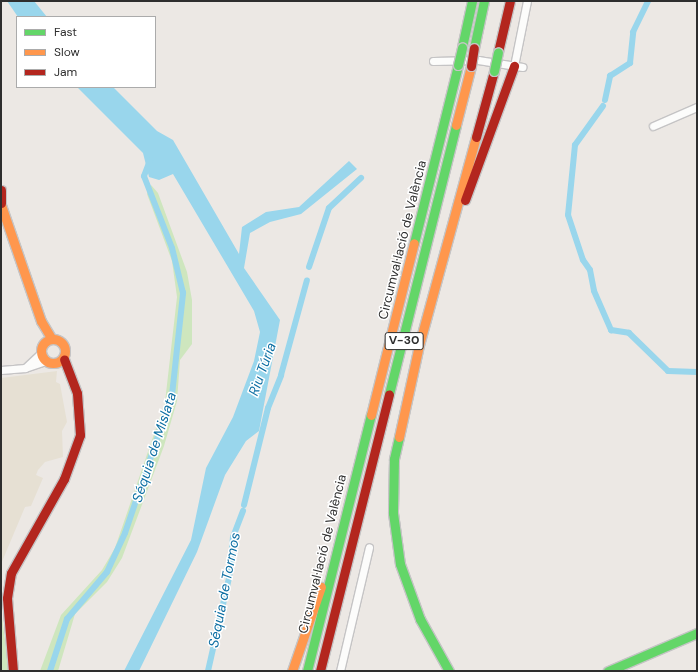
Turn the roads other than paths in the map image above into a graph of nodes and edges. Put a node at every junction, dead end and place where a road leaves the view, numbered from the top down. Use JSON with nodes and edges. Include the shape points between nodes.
{"nodes":[{"id":1,"x":472,"y":1,"type":"edge"},
{"id":2,"x":484,"y":1,"type":"edge"},
{"id":3,"x":510,"y":1,"type":"edge"},
{"id":4,"x":527,"y":1,"type":"edge"},
{"id":5,"x":433,"y":61,"type":"dead end"},
{"id":6,"x":518,"y":66,"type":"junction"},
{"id":7,"x":697,"y":107,"type":"edge"},
{"id":8,"x":653,"y":126,"type":"dead end"},
{"id":9,"x":1,"y":190,"type":"edge"},
{"id":10,"x":1,"y":204,"type":"edge"},
{"id":11,"x":1,"y":223,"type":"edge"},
{"id":12,"x":453,"y":225,"type":"junction"},
{"id":13,"x":8,"y":233,"type":"junction"},
{"id":14,"x":41,"y":321,"type":"junction"},
{"id":15,"x":52,"y":339,"type":"junction"},
{"id":16,"x":43,"y":354,"type":"junction"},
{"id":17,"x":61,"y":361,"type":"junction"},
{"id":18,"x":1,"y":370,"type":"edge"},
{"id":19,"x":362,"y":453,"type":"junction"},
{"id":20,"x":369,"y":547,"type":"dead end"},
{"id":21,"x":697,"y":633,"type":"edge"},
{"id":22,"x":441,"y":656,"type":"junction"},
{"id":23,"x":13,"y":671,"type":"edge"},
{"id":24,"x":292,"y":671,"type":"edge"},
{"id":25,"x":307,"y":671,"type":"edge"},
{"id":26,"x":320,"y":671,"type":"edge"},
{"id":27,"x":340,"y":671,"type":"edge"},
{"id":28,"x":449,"y":671,"type":"edge"},
{"id":29,"x":454,"y":671,"type":"edge"},
{"id":30,"x":608,"y":671,"type":"edge"}],
"edges":[{"from":1,"to":19,"type":"main road","name":"Circumval·lació de València","number":"V-30","bridge":true},
{"from":2,"to":26,"type":"main road","name":"Circumval·lació de València","number":"V-30","bridge":true,"via":[[471,66]]},
{"from":3,"to":12,"type":"main road","bridge":true},
{"from":4,"to":6,"type":"street"},
{"from":5,"to":6,"type":"street","via":[[466,59]]},
{"from":6,"to":12,"type":"main road"},
{"from":7,"to":8,"type":"street"},
{"from":9,"to":10,"type":"main road"},
{"from":10,"to":13,"type":"main road"},
{"from":11,"to":13,"type":"main road"},
{"from":12,"to":22,"type":"main road","via":[[418,352],[396,446],[393,479],[393,513],[400,564],[420,619]]},
{"from":13,"to":14,"type":"main road"},
{"from":14,"to":15,"type":"main road"},
{"from":14,"to":16,"type":"main road"},
{"from":15,"to":16,"type":"main road"},
{"from":15,"to":17,"type":"main road","via":[[65,346]]},
{"from":16,"to":17,"type":"main road"},
{"from":16,"to":18,"type":"street","via":[[25,368]]},
{"from":17,"to":23,"type":"main road","via":[[70,377],[80,415],[76,453],[16,560],[7,598]]},
{"from":19,"to":24,"type":"main road"},
{"from":19,"to":25,"type":"main road","name":"Circumval·lació de València","number":"V-30"},
{"from":20,"to":27,"type":"street"},
{"from":21,"to":30,"type":"main road"},
{"from":22,"to":28,"type":"main road"},
{"from":22,"to":29,"type":"main road"}]}
